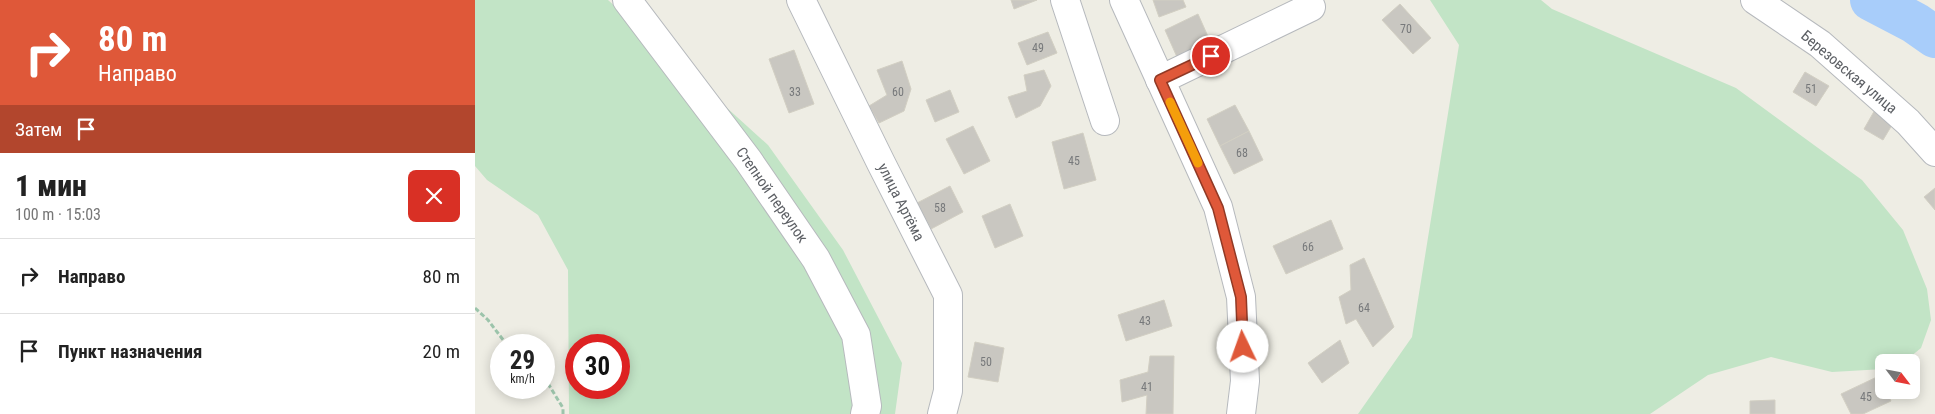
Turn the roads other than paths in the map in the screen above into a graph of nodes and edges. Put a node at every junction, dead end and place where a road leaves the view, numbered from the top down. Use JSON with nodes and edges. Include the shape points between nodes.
{"nodes":[{"id":1,"x":627,"y":0,"type":"edge"},
{"id":2,"x":801,"y":0,"type":"edge"},
{"id":3,"x":1065,"y":0,"type":"edge"},
{"id":4,"x":1124,"y":0,"type":"edge"},
{"id":5,"x":1755,"y":0,"type":"edge"},
{"id":6,"x":1311,"y":8,"type":"dead end"},
{"id":7,"x":1160,"y":80,"type":"junction"},
{"id":8,"x":1105,"y":121,"type":"dead end"},
{"id":9,"x":1935,"y":152,"type":"edge"},
{"id":10,"x":865,"y":414,"type":"edge"},
{"id":11,"x":942,"y":414,"type":"edge"},
{"id":12,"x":1241,"y":414,"type":"edge"}],
"edges":[{"from":1,"to":10,"type":"street","name":"Степной переулок","via":[[748,160],[816,259],[856,335],[867,406]]},
{"from":2,"to":11,"type":"street","name":"улица Артёма","via":[[948,295],[948,391]]},
{"from":3,"to":8,"type":"street"},
{"from":4,"to":7,"type":"street"},
{"from":5,"to":9,"type":"street","name":"Березовская улица","via":[[1820,44],[1908,122]]},
{"from":6,"to":7,"type":"street"},
{"from":7,"to":12,"type":"street","via":[[1218,208],[1241,297],[1245,381]]}]}
